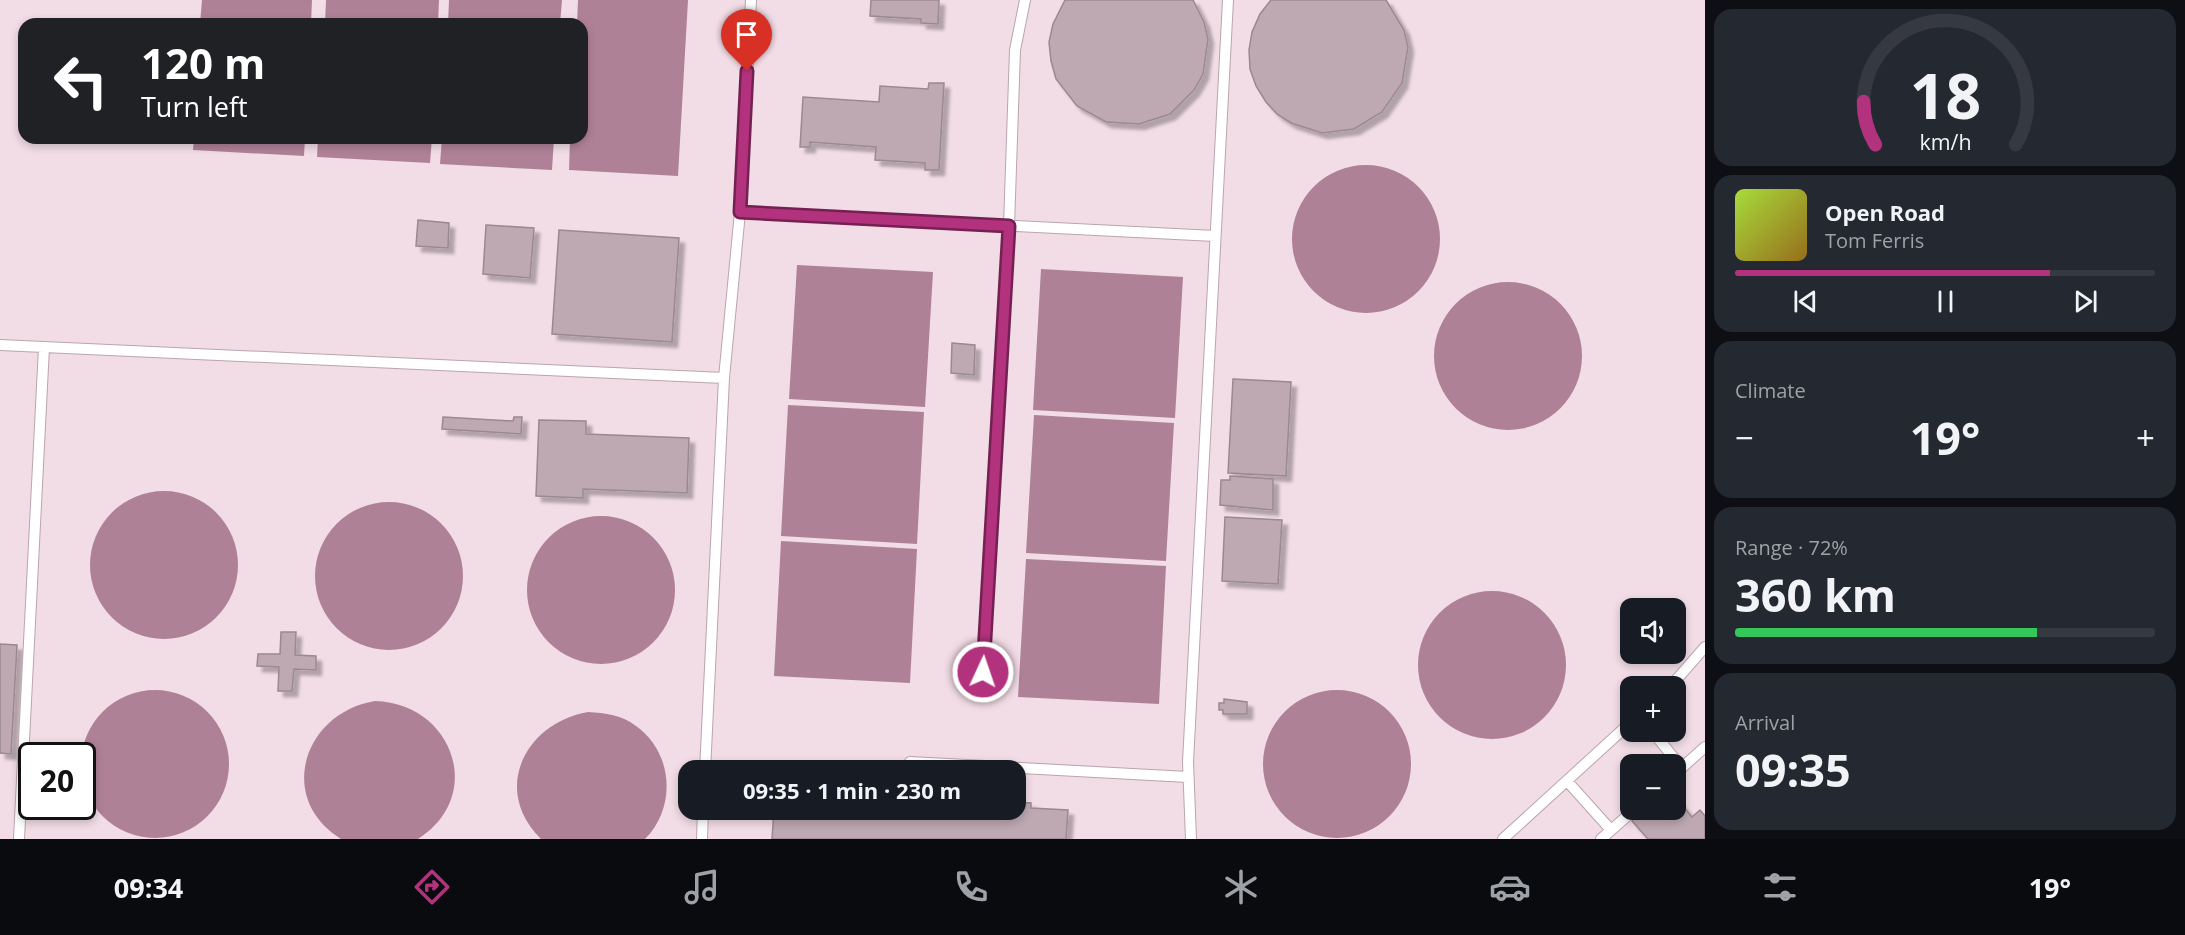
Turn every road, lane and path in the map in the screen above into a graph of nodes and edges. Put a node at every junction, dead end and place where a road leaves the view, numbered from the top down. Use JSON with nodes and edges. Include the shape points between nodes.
{"nodes":[{"id":1,"x":751,"y":0,"type":"edge"},
{"id":2,"x":1025,"y":0,"type":"edge"},
{"id":3,"x":1228,"y":0,"type":"edge"},
{"id":4,"x":740,"y":212,"type":"junction"},
{"id":5,"x":1009,"y":226,"type":"junction"},
{"id":6,"x":1215,"y":236,"type":"junction"},
{"id":7,"x":0,"y":345,"type":"edge"},
{"id":8,"x":44,"y":347,"type":"junction"},
{"id":9,"x":724,"y":378,"type":"junction"},
{"id":10,"x":1705,"y":647,"type":"edge"},
{"id":11,"x":1680,"y":676,"type":"edge"},
{"id":12,"x":982,"y":695,"type":"dead end"},
{"id":13,"x":1620,"y":732,"type":"edge"},
{"id":14,"x":1705,"y":747,"type":"edge"},
{"id":15,"x":706,"y":760,"type":"edge"},
{"id":16,"x":1686,"y":764,"type":"edge"},
{"id":17,"x":1026,"y":768,"type":"edge"},
{"id":18,"x":1188,"y":777,"type":"junction"},
{"id":19,"x":1567,"y":781,"type":"junction"},
{"id":20,"x":703,"y":820,"type":"edge"},
{"id":21,"x":1622,"y":820,"type":"edge"},
{"id":22,"x":1611,"y":830,"type":"junction"},
{"id":23,"x":19,"y":839,"type":"edge"},
{"id":24,"x":702,"y":839,"type":"edge"},
{"id":25,"x":1191,"y":839,"type":"edge"},
{"id":26,"x":1503,"y":839,"type":"edge"},
{"id":27,"x":1601,"y":839,"type":"edge"}],
"edges":[{"from":1,"to":4,"type":"lane"},
{"from":2,"to":5,"type":"lane","via":[[1015,50]]},
{"from":3,"to":6,"type":"lane"},
{"from":4,"to":5,"type":"lane"},
{"from":4,"to":9,"type":"lane"},
{"from":5,"to":6,"type":"lane"},
{"from":5,"to":12,"type":"lane"},
{"from":6,"to":18,"type":"lane"},
{"from":7,"to":8,"type":"lane"},
{"from":8,"to":9,"type":"lane"},
{"from":8,"to":23,"type":"lane"},
{"from":9,"to":15,"type":"lane"},
{"from":10,"to":11,"type":"lane"},
{"from":13,"to":19,"type":"lane"},
{"from":14,"to":16,"type":"lane"},
{"from":17,"to":18,"type":"lane"},
{"from":18,"to":25,"type":"lane"},
{"from":19,"to":22,"type":"lane"},
{"from":19,"to":26,"type":"lane"},
{"from":20,"to":24,"type":"lane"},
{"from":21,"to":22,"type":"lane"},
{"from":22,"to":27,"type":"lane"}]}
